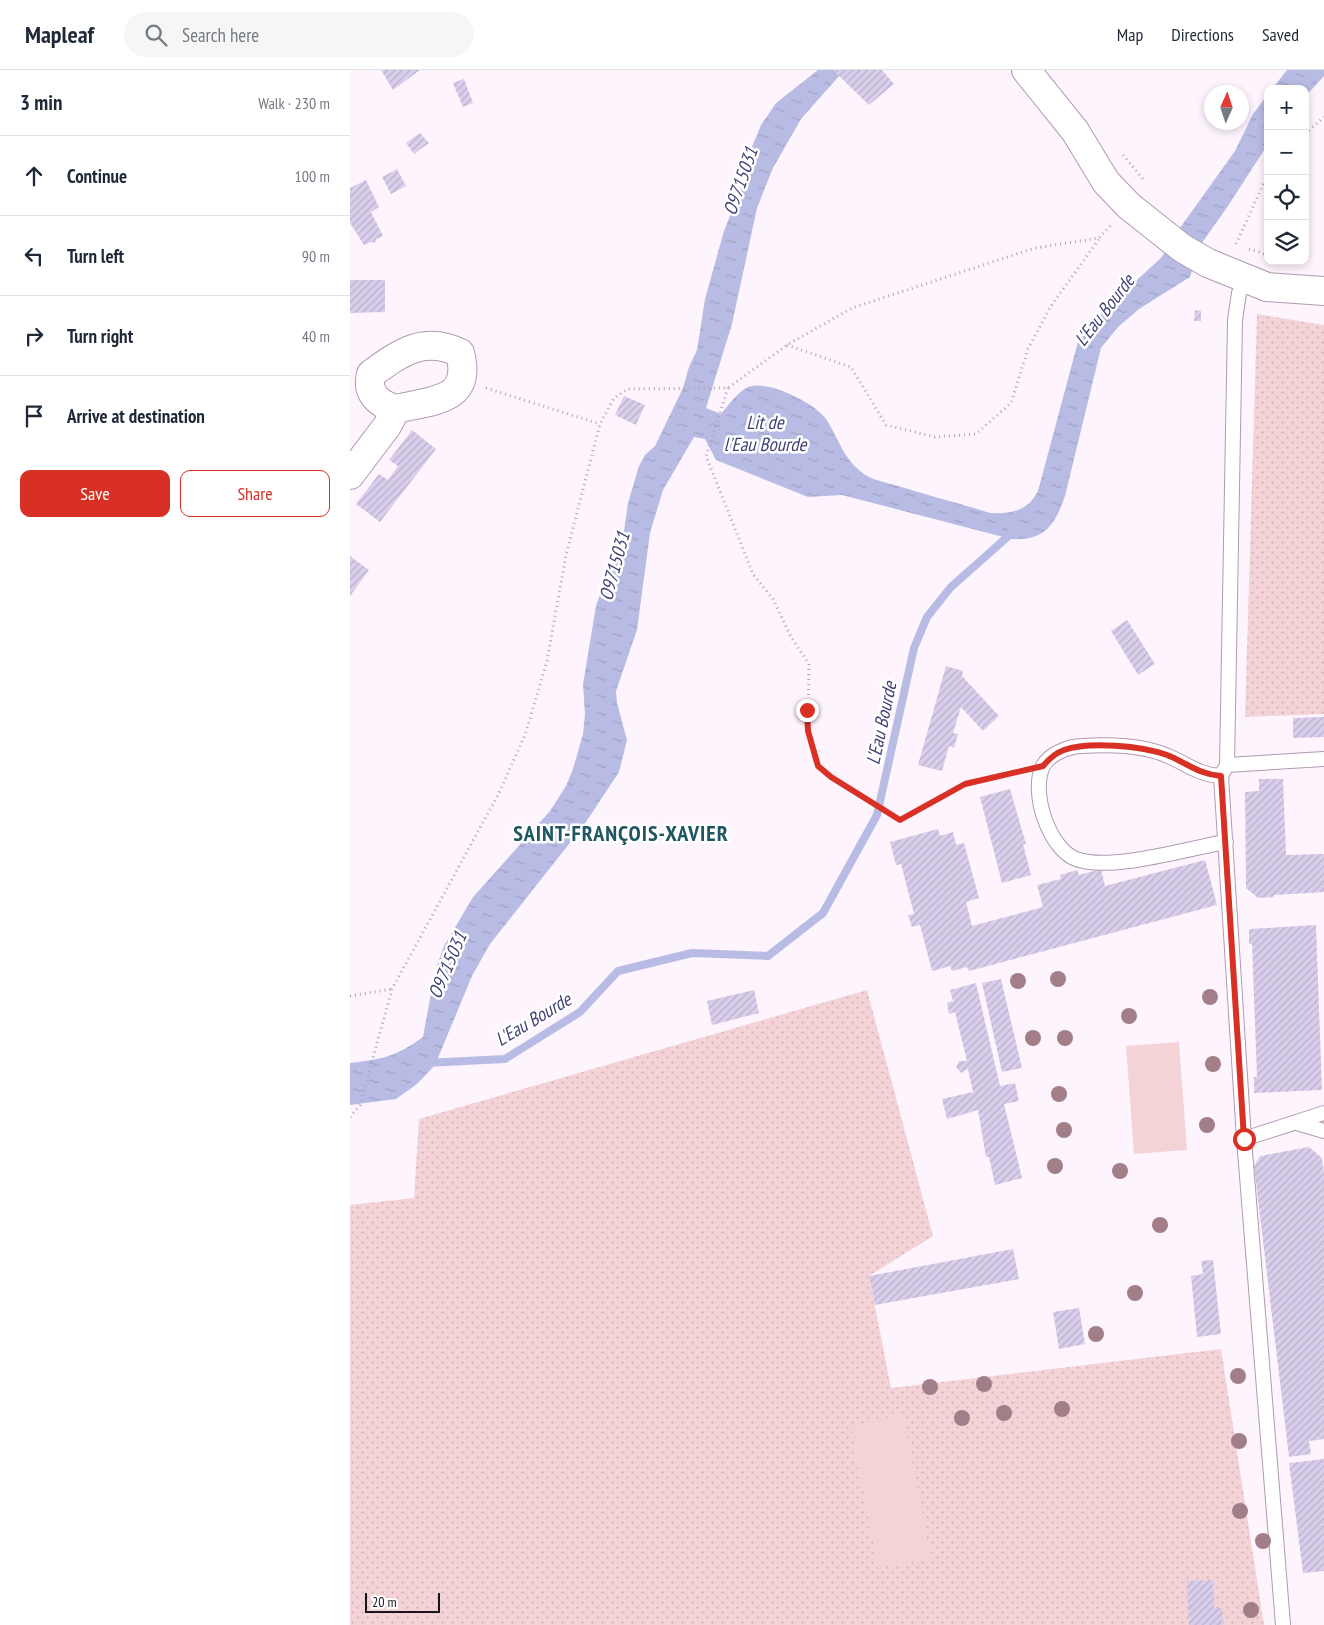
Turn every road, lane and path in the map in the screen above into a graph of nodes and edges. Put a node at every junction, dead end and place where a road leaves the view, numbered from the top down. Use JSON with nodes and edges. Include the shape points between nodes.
{"nodes":[{"id":1,"x":1026,"y":70,"type":"edge"},
{"id":2,"x":1324,"y":117,"type":"edge"},
{"id":3,"x":1309,"y":130,"type":"edge"},
{"id":4,"x":1267,"y":175,"type":"edge"},
{"id":5,"x":1119,"y":217,"type":"dead end"},
{"id":6,"x":1099,"y":238,"type":"junction"},
{"id":7,"x":1221,"y":252,"type":"junction"},
{"id":8,"x":1245,"y":280,"type":"junction"},
{"id":9,"x":1317,"y":290,"type":"edge"},
{"id":10,"x":787,"y":345,"type":"junction"},
{"id":11,"x":462,"y":381,"type":"junction"},
{"id":12,"x":728,"y":388,"type":"junction"},
{"id":13,"x":396,"y":409,"type":"junction"},
{"id":14,"x":600,"y":424,"type":"junction"},
{"id":15,"x":350,"y":475,"type":"edge"},
{"id":16,"x":1324,"y":759,"type":"edge"},
{"id":17,"x":1043,"y":766,"type":"junction"},
{"id":18,"x":1224,"y":771,"type":"junction"},
{"id":19,"x":1226,"y":842,"type":"junction"},
{"id":20,"x":392,"y":989,"type":"junction"},
{"id":21,"x":350,"y":996,"type":"edge"},
{"id":22,"x":1324,"y":1113,"type":"edge"},
{"id":23,"x":351,"y":1116,"type":"edge"},
{"id":24,"x":1297,"y":1123,"type":"junction"},
{"id":25,"x":1324,"y":1131,"type":"edge"},
{"id":26,"x":1244,"y":1139,"type":"junction"},
{"id":27,"x":1283,"y":1625,"type":"edge"}],
"edges":[{"from":1,"to":7,"type":"street","via":[[1075,132],[1106,182],[1160,222],[1182,248]]},
{"from":2,"to":3,"type":"path"},
{"from":4,"to":7,"type":"path"},
{"from":5,"to":6,"type":"path"},
{"from":6,"to":10,"type":"path","via":[[1035,248],[852,308]]},
{"from":6,"to":10,"type":"path","via":[[1051,306],[1032,340],[1010,403],[976,434],[935,437],[886,425],[851,367]]},
{"from":7,"to":8,"type":"street"},
{"from":7,"to":9,"type":"street"},
{"from":8,"to":9,"type":"street","via":[[1267,287]]},
{"from":8,"to":18,"type":"lane","via":[[1239,292],[1235,320]]},
{"from":10,"to":12,"type":"path"},
{"from":11,"to":13,"type":"street","via":[[444,398]]},
{"from":11,"to":13,"type":"street","via":[[464,367],[460,353],[449,347],[412,347],[371,374],[370,392],[377,400]]},
{"from":11,"to":14,"type":"path"},
{"from":12,"to":14,"type":"path","via":[[628,389],[614,398]]},
{"from":12,"to":17,"type":"path","via":[[706,456],[753,574],[773,599],[791,638],[809,664],[808,731],[818,766],[900,820],[965,784]]},
{"from":13,"to":15,"type":"street"},
{"from":14,"to":20,"type":"path","via":[[566,555],[547,661],[525,735],[498,793]]},
{"from":16,"to":18,"type":"lane"},
{"from":17,"to":18,"type":"lane","via":[[1063,750],[1080,746],[1114,746],[1167,755],[1206,775]]},
{"from":17,"to":19,"type":"lane","via":[[1039,799],[1046,821],[1064,852],[1076,859],[1112,862]]},
{"from":18,"to":19,"type":"lane"},
{"from":19,"to":26,"type":"lane"},
{"from":20,"to":21,"type":"path"},
{"from":20,"to":23,"type":"path","via":[[360,1105]]},
{"from":22,"to":24,"type":"lane"},
{"from":24,"to":25,"type":"lane"},
{"from":24,"to":26,"type":"lane"},
{"from":26,"to":27,"type":"lane"}]}
